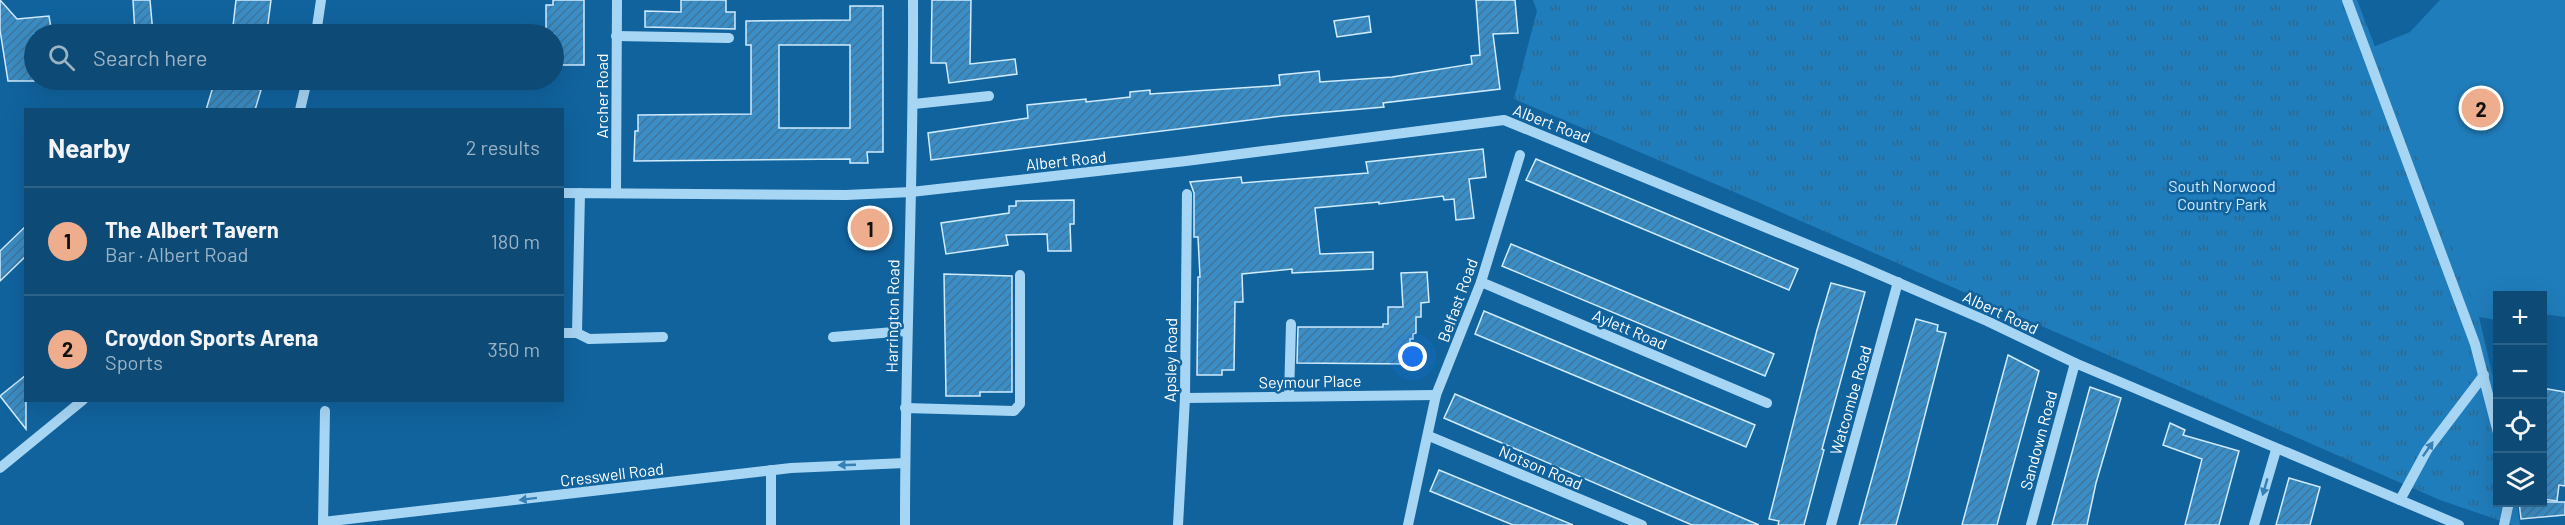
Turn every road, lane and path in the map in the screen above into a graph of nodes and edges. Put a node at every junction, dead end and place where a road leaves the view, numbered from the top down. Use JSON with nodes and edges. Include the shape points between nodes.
{"nodes":[{"id":1,"x":321,"y":0,"type":"edge"},
{"id":2,"x":616,"y":0,"type":"edge"},
{"id":3,"x":913,"y":0,"type":"edge"},
{"id":4,"x":2347,"y":0,"type":"edge"},
{"id":5,"x":317,"y":24,"type":"edge"},
{"id":6,"x":616,"y":36,"type":"junction"},
{"id":7,"x":729,"y":38,"type":"dead end"},
{"id":8,"x":305,"y":90,"type":"edge"},
{"id":9,"x":989,"y":96,"type":"dead end"},
{"id":10,"x":914,"y":104,"type":"junction"},
{"id":11,"x":300,"y":108,"type":"edge"},
{"id":12,"x":1520,"y":155,"type":"dead end"},
{"id":13,"x":616,"y":192,"type":"junction"},
{"id":14,"x":911,"y":192,"type":"junction"},
{"id":15,"x":564,"y":193,"type":"edge"},
{"id":16,"x":580,"y":193,"type":"junction"},
{"id":17,"x":1187,"y":194,"type":"dead end"},
{"id":18,"x":1020,"y":275,"type":"dead end"},
{"id":19,"x":1481,"y":282,"type":"junction"},
{"id":20,"x":1898,"y":282,"type":"junction"},
{"id":21,"x":1291,"y":324,"type":"dead end"},
{"id":22,"x":906,"y":331,"type":"junction"},
{"id":23,"x":564,"y":333,"type":"edge"},
{"id":24,"x":577,"y":333,"type":"junction"},
{"id":25,"x":663,"y":337,"type":"dead end"},
{"id":26,"x":833,"y":337,"type":"dead end"},
{"id":27,"x":2074,"y":363,"type":"junction"},
{"id":28,"x":2484,"y":375,"type":"junction"},
{"id":29,"x":1436,"y":395,"type":"junction"},
{"id":30,"x":1289,"y":396,"type":"junction"},
{"id":31,"x":1185,"y":398,"type":"junction"},
{"id":32,"x":81,"y":402,"type":"edge"},
{"id":33,"x":1767,"y":403,"type":"dead end"},
{"id":34,"x":905,"y":408,"type":"junction"},
{"id":35,"x":326,"y":411,"type":"dead end"},
{"id":36,"x":2493,"y":412,"type":"edge"},
{"id":37,"x":1429,"y":436,"type":"junction"},
{"id":38,"x":2276,"y":450,"type":"junction"},
{"id":39,"x":905,"y":463,"type":"junction"},
{"id":40,"x":0,"y":468,"type":"edge"},
{"id":41,"x":771,"y":470,"type":"junction"},
{"id":42,"x":2400,"y":500,"type":"junction"},
{"id":43,"x":2508,"y":507,"type":"edge"},
{"id":44,"x":2445,"y":522,"type":"edge"},
{"id":45,"x":323,"y":524,"type":"edge"},
{"id":46,"x":771,"y":525,"type":"edge"},
{"id":47,"x":905,"y":525,"type":"edge"},
{"id":48,"x":1178,"y":525,"type":"edge"},
{"id":49,"x":1408,"y":525,"type":"edge"},
{"id":50,"x":1642,"y":525,"type":"edge"},
{"id":51,"x":1831,"y":525,"type":"edge"},
{"id":52,"x":2031,"y":525,"type":"edge"},
{"id":53,"x":2254,"y":525,"type":"edge"},
{"id":54,"x":2459,"y":525,"type":"edge"},
{"id":55,"x":2504,"y":525,"type":"edge"}],
"edges":[{"from":1,"to":5,"type":"street"},
{"from":2,"to":6,"type":"street","name":"Archer Road"},
{"from":3,"to":10,"type":"street","name":"Harrington Road"},
{"from":4,"to":28,"type":"street"},
{"from":6,"to":7,"type":"street"},
{"from":6,"to":13,"type":"street","name":"Archer Road"},
{"from":8,"to":11,"type":"street"},
{"from":9,"to":10,"type":"street"},
{"from":10,"to":14,"type":"street","name":"Harrington Road"},
{"from":12,"to":19,"type":"street","name":"Belfast Road"},
{"from":13,"to":14,"type":"street","name":"Albert Road"},
{"from":13,"to":16,"type":"street","name":"Albert Road"},
{"from":14,"to":20,"type":"street","name":"Albert Road","via":[[1503,120]]},
{"from":14,"to":22,"type":"street","name":"Harrington Road"},
{"from":15,"to":16,"type":"street","name":"Albert Road"},
{"from":16,"to":24,"type":"street"},
{"from":17,"to":31,"type":"street","name":"Apsley Road"},
{"from":18,"to":34,"type":"street","via":[[1020,404],[1014,411]]},
{"from":19,"to":29,"type":"street","name":"Belfast Road"},
{"from":19,"to":33,"type":"street","name":"Aylett Road"},
{"from":20,"to":27,"type":"street","name":"Albert Road"},
{"from":20,"to":51,"type":"street","name":"Watcombe Road"},
{"from":21,"to":30,"type":"street"},
{"from":22,"to":26,"type":"street"},
{"from":22,"to":34,"type":"street","name":"Harrington Road"},
{"from":23,"to":24,"type":"street"},
{"from":24,"to":25,"type":"street","via":[[589,339]]},
{"from":27,"to":38,"type":"street","name":"Albert Road"},
{"from":27,"to":52,"type":"street","name":"Sandown Road"},
{"from":28,"to":36,"type":"street"},
{"from":42,"to":28,"type":"street","one_way":true,"via":[[2427,450]]},
{"from":29,"to":30,"type":"street","name":"Seymour Place"},
{"from":29,"to":37,"type":"street","name":"Belfast Road"},
{"from":30,"to":31,"type":"street","name":"Seymour Place"},
{"from":31,"to":48,"type":"street","name":"Apsley Road"},
{"from":32,"to":40,"type":"street"},
{"from":34,"to":39,"type":"street","name":"Harrington Road"},
{"from":35,"to":45,"type":"street"},
{"from":37,"to":49,"type":"street","name":"Belfast Road"},
{"from":37,"to":50,"type":"street","name":"Notson Road"},
{"from":38,"to":42,"type":"street","name":"Albert Road"},
{"from":38,"to":53,"type":"street","one_way":true},
{"from":39,"to":41,"type":"street","name":"Cresswell Road","one_way":true},
{"from":39,"to":47,"type":"street","name":"Harrington Road"},
{"from":41,"to":45,"type":"street","name":"Cresswell Road","one_way":true},
{"from":41,"to":46,"type":"street"},
{"from":42,"to":44,"type":"street","name":"Albert Road"},
{"from":43,"to":55,"type":"street"},
{"from":44,"to":54,"type":"street","name":"Albert Road"}]}
